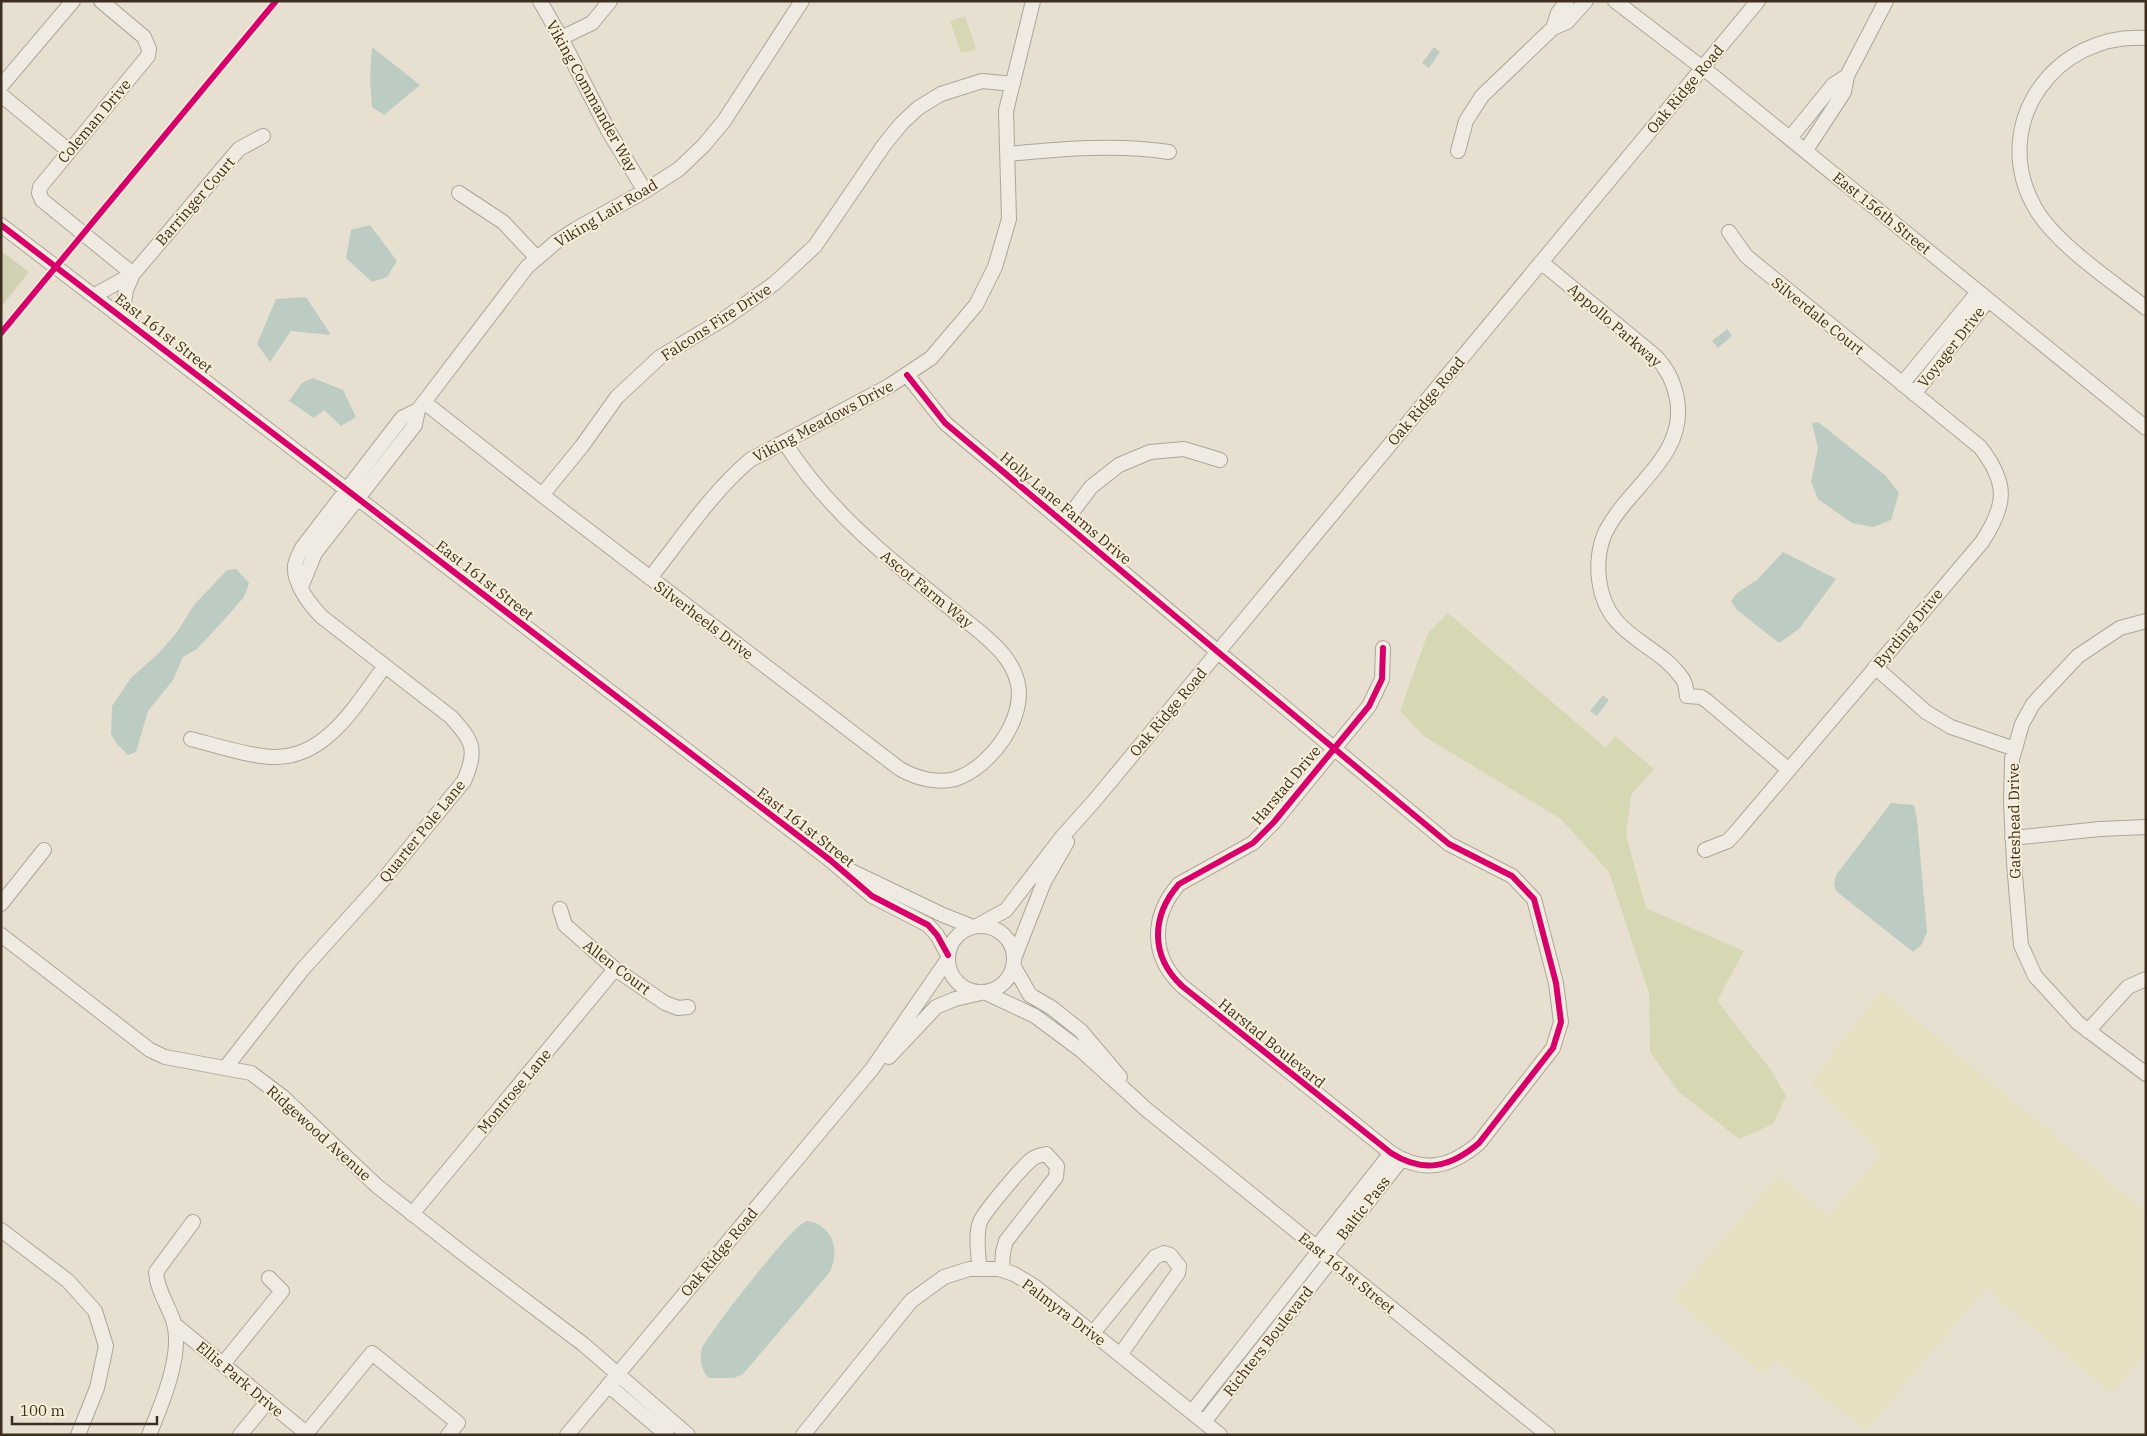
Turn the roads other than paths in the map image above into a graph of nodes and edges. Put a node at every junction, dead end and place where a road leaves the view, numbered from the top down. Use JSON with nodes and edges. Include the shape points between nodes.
{"nodes":[{"id":1,"x":73,"y":1,"type":"edge"},
{"id":2,"x":101,"y":1,"type":"edge"},
{"id":3,"x":540,"y":1,"type":"edge"},
{"id":4,"x":610,"y":1,"type":"edge"},
{"id":5,"x":802,"y":1,"type":"edge"},
{"id":6,"x":1033,"y":1,"type":"edge"},
{"id":7,"x":1567,"y":1,"type":"edge"},
{"id":8,"x":1586,"y":1,"type":"edge"},
{"id":9,"x":1615,"y":1,"type":"edge"},
{"id":10,"x":1758,"y":1,"type":"edge"},
{"id":11,"x":1886,"y":1,"type":"edge"},
{"id":12,"x":1553,"y":28,"type":"junction"},
{"id":13,"x":561,"y":38,"type":"junction"},
{"id":14,"x":2146,"y":38,"type":"edge"},
{"id":15,"x":1703,"y":67,"type":"junction"},
{"id":16,"x":1847,"y":76,"type":"junction"},
{"id":17,"x":1013,"y":84,"type":"junction"},
{"id":18,"x":1,"y":86,"type":"edge"},
{"id":19,"x":1,"y":95,"type":"edge"},
{"id":20,"x":263,"y":136,"type":"dead end"},
{"id":21,"x":1790,"y":138,"type":"junction"},
{"id":22,"x":1806,"y":150,"type":"junction"},
{"id":23,"x":69,"y":151,"type":"junction"},
{"id":24,"x":1458,"y":151,"type":"dead end"},
{"id":25,"x":1169,"y":152,"type":"dead end"},
{"id":26,"x":1008,"y":154,"type":"junction"},
{"id":27,"x":645,"y":191,"type":"junction"},
{"id":28,"x":459,"y":193,"type":"dead end"},
{"id":29,"x":1,"y":225,"type":"edge"},
{"id":30,"x":1729,"y":232,"type":"dead end"},
{"id":31,"x":537,"y":258,"type":"junction"},
{"id":32,"x":1541,"y":262,"type":"junction"},
{"id":33,"x":133,"y":274,"type":"junction"},
{"id":34,"x":95,"y":295,"type":"junction"},
{"id":35,"x":1983,"y":296,"type":"junction"},
{"id":36,"x":2146,"y":308,"type":"edge"},
{"id":37,"x":122,"y":316,"type":"junction"},
{"id":38,"x":906,"y":375,"type":"junction"},
{"id":39,"x":1902,"y":384,"type":"junction"},
{"id":40,"x":1914,"y":394,"type":"junction"},
{"id":41,"x":421,"y":406,"type":"junction"},
{"id":42,"x":2146,"y":428,"type":"edge"},
{"id":43,"x":785,"y":443,"type":"junction"},
{"id":44,"x":1220,"y":460,"type":"dead end"},
{"id":45,"x":346,"y":489,"type":"junction"},
{"id":46,"x":542,"y":495,"type":"junction"},
{"id":47,"x":359,"y":499,"type":"junction"},
{"id":48,"x":1064,"y":523,"type":"junction"},
{"id":49,"x":650,"y":578,"type":"junction"},
{"id":50,"x":300,"y":587,"type":"junction"},
{"id":51,"x":2146,"y":621,"type":"edge"},
{"id":52,"x":1383,"y":648,"type":"dead end"},
{"id":53,"x":1218,"y":652,"type":"junction"},
{"id":54,"x":385,"y":666,"type":"junction"},
{"id":55,"x":1875,"y":667,"type":"junction"},
{"id":56,"x":192,"y":739,"type":"dead end"},
{"id":57,"x":1335,"y":748,"type":"junction"},
{"id":58,"x":995,"y":749,"type":"joint"},
{"id":59,"x":2015,"y":749,"type":"junction"},
{"id":60,"x":1789,"y":770,"type":"junction"},
{"id":61,"x":1095,"y":800,"type":"junction"},
{"id":62,"x":2146,"y":827,"type":"edge"},
{"id":63,"x":2012,"y":838,"type":"junction"},
{"id":64,"x":44,"y":850,"type":"dead end"},
{"id":65,"x":1705,"y":850,"type":"dead end"},
{"id":66,"x":830,"y":860,"type":"junction"},
{"id":67,"x":1,"y":904,"type":"edge"},
{"id":68,"x":560,"y":909,"type":"dead end"},
{"id":69,"x":975,"y":926,"type":"junction"},
{"id":70,"x":1,"y":935,"type":"edge"},
{"id":71,"x":1157,"y":938,"type":"joint"},
{"id":72,"x":948,"y":957,"type":"junction"},
{"id":73,"x":1014,"y":962,"type":"junction"},
{"id":74,"x":616,"y":969,"type":"junction"},
{"id":75,"x":2146,"y":979,"type":"edge"},
{"id":76,"x":983,"y":993,"type":"junction"},
{"id":77,"x":688,"y":1007,"type":"dead end"},
{"id":78,"x":2088,"y":1031,"type":"junction"},
{"id":79,"x":226,"y":1067,"type":"junction"},
{"id":80,"x":872,"y":1069,"type":"junction"},
{"id":81,"x":2146,"y":1074,"type":"edge"},
{"id":82,"x":1147,"y":1110,"type":"junction"},
{"id":83,"x":1396,"y":1156,"type":"junction"},
{"id":84,"x":412,"y":1214,"type":"junction"},
{"id":85,"x":193,"y":1222,"type":"dead end"},
{"id":86,"x":1,"y":1230,"type":"edge"},
{"id":87,"x":1323,"y":1254,"type":"junction"},
{"id":88,"x":979,"y":1269,"type":"junction"},
{"id":89,"x":1002,"y":1270,"type":"junction"},
{"id":90,"x":269,"y":1278,"type":"dead end"},
{"id":91,"x":174,"y":1324,"type":"junction"},
{"id":92,"x":1093,"y":1333,"type":"junction"},
{"id":93,"x":1120,"y":1355,"type":"junction"},
{"id":94,"x":223,"y":1364,"type":"junction"},
{"id":95,"x":617,"y":1373,"type":"junction"},
{"id":96,"x":608,"y":1385,"type":"junction"},
{"id":97,"x":268,"y":1401,"type":"junction"},
{"id":98,"x":1192,"y":1412,"type":"junction"},
{"id":99,"x":1204,"y":1422,"type":"junction"},
{"id":100,"x":305,"y":1434,"type":"edge"},
{"id":101,"x":78,"y":1435,"type":"edge"},
{"id":102,"x":149,"y":1435,"type":"edge"},
{"id":103,"x":241,"y":1435,"type":"edge"},
{"id":104,"x":448,"y":1435,"type":"edge"},
{"id":105,"x":566,"y":1435,"type":"edge"},
{"id":106,"x":667,"y":1435,"type":"edge"},
{"id":107,"x":688,"y":1435,"type":"edge"},
{"id":108,"x":803,"y":1435,"type":"edge"},
{"id":109,"x":1220,"y":1435,"type":"edge"},
{"id":110,"x":1548,"y":1435,"type":"edge"}],
"edges":[{"from":1,"to":18,"type":"street"},
{"from":2,"to":23,"type":"street","name":"Coleman Drive","via":[[144,37],[149,49],[145,61]]},
{"from":3,"to":13,"type":"street","name":"Viking Commander Way"},
{"from":4,"to":13,"type":"street","via":[[592,23]]},
{"from":5,"to":27,"type":"street","name":"Viking Lair Road","via":[[724,121],[679,169]]},
{"from":6,"to":17,"type":"street","name":"Viking Meadows Drive"},
{"from":7,"to":12,"type":"street"},
{"from":8,"to":12,"type":"street","via":[[1567,22]]},
{"from":9,"to":15,"type":"street","name":"East 156th Street"},
{"from":10,"to":15,"type":"street","name":"Oak Ridge Road"},
{"from":11,"to":16,"type":"street"},
{"from":12,"to":24,"type":"street","via":[[1482,96],[1466,121]]},
{"from":13,"to":27,"type":"street","name":"Viking Commander Way","via":[[609,132]]},
{"from":14,"to":36,"type":"street","via":[[2114,39],[2093,45],[2068,59],[2045,81],[2029,108],[2021,139],[2024,181],[2034,206],[2050,228]]},
{"from":15,"to":21,"type":"street","name":"East 156th Street"},
{"from":15,"to":32,"type":"street","name":"Oak Ridge Road"},
{"from":16,"to":21,"type":"street","via":[[1833,85]]},
{"from":16,"to":22,"type":"street","via":[[1844,92]]},
{"from":17,"to":26,"type":"street","name":"Viking Meadows Drive","via":[[1006,111]]},
{"from":17,"to":46,"type":"street","name":"Falcons Fire Drive","via":[[982,81],[941,94],[918,108],[884,145],[815,246],[775,283],[727,317],[660,357],[617,397]]},
{"from":19,"to":23,"type":"street"},
{"from":20,"to":33,"type":"street","name":"Barringer Court","via":[[239,150]]},
{"from":21,"to":22,"type":"street","name":"East 156th Street"},
{"from":22,"to":35,"type":"street","name":"East 156th Street"},
{"from":23,"to":33,"type":"street","name":"Coleman Drive","via":[[40,187],[42,200]]},
{"from":25,"to":26,"type":"street","via":[[1121,146]]},
{"from":26,"to":38,"type":"street","name":"Viking Meadows Drive","via":[[1008,219],[995,267],[976,305],[952,336],[931,358]]},
{"from":27,"to":31,"type":"street","name":"Viking Lair Road","via":[[576,229]]},
{"from":28,"to":31,"type":"street","via":[[502,222]]},
{"from":29,"to":34,"type":"street","name":"East 161st Street"},
{"from":30,"to":39,"type":"street","name":"Silverdale Court","via":[[1746,256]]},
{"from":31,"to":41,"type":"street","name":"Viking Lair Road"},
{"from":32,"to":53,"type":"street","name":"Oak Ridge Road"},
{"from":32,"to":60,"type":"street","name":"Appollo Parkway","via":[[1655,356],[1668,372],[1676,392],[1679,415],[1674,439],[1666,454],[1608,527],[1602,542],[1598,569],[1602,593],[1611,614],[1625,631],[1682,677],[1687,696],[1707,701]]},
{"from":33,"to":34,"type":"street","name":"Barringer Court"},
{"from":33,"to":37,"type":"street","name":"Barringer Court","via":[[126,290]]},
{"from":34,"to":37,"type":"street","name":"East 161st Street"},
{"from":35,"to":39,"type":"street"},
{"from":35,"to":40,"type":"street","name":"Voyager Drive"},
{"from":35,"to":42,"type":"street","name":"East 156th Street"},
{"from":37,"to":45,"type":"street","name":"East 161st Street"},
{"from":38,"to":43,"type":"street","name":"Viking Meadows Drive"},
{"from":38,"to":48,"type":"street","name":"Holly Lane Farms Drive","via":[[945,423]]},
{"from":39,"to":40,"type":"street","name":"Silverdale Court"},
{"from":40,"to":55,"type":"street","name":"Byrding Drive","via":[[1980,447],[1992,463],[2000,486],[2001,502],[1995,522],[1982,542]]},
{"from":41,"to":45,"type":"street","name":"Quarter Pole Lane","via":[[402,418]]},
{"from":41,"to":46,"type":"street","name":"Silverheels Drive"},
{"from":41,"to":47,"type":"street","name":"Viking Lair Road","via":[[415,425]]},
{"from":43,"to":49,"type":"street","name":"Viking Meadows Drive","via":[[739,469]]},
{"from":43,"to":58,"type":"street","name":"Ascot Farm Way","via":[[843,517],[980,632],[1012,666],[1017,681],[1018,709],[1012,726]]},
{"from":44,"to":48,"type":"street","via":[[1184,449],[1150,452],[1119,465],[1091,487]]},
{"from":45,"to":47,"type":"street","name":"East 161st Street"},
{"from":45,"to":50,"type":"street","name":"Quarter Pole Lane","via":[[302,548],[294,566]]},
{"from":46,"to":49,"type":"street","name":"Silverheels Drive"},
{"from":47,"to":50,"type":"street","via":[[315,554]]},
{"from":47,"to":66,"type":"street","name":"East 161st Street"},
{"from":48,"to":53,"type":"street","name":"Holly Lane Farms Drive"},
{"from":49,"to":58,"type":"street","name":"Silverheels Drive","via":[[914,777],[954,779],[979,765]]},
{"from":50,"to":54,"type":"street","name":"Quarter Pole Lane","via":[[322,617]]},
{"from":51,"to":59,"type":"street","name":"Gateshead Drive","via":[[2120,628],[2078,656],[2033,704],[2022,724]]},
{"from":52,"to":57,"type":"street","name":"Harstad Drive","via":[[1382,679],[1369,706]]},
{"from":53,"to":57,"type":"street","name":"Holly Lane Farms Drive"},
{"from":53,"to":61,"type":"street","name":"Oak Ridge Road"},
{"from":54,"to":56,"type":"street","via":[[334,732],[314,747],[273,757]]},
{"from":54,"to":79,"type":"street","name":"Quarter Pole Lane","via":[[451,717],[468,736],[472,763],[464,781],[384,880],[302,970]]},
{"from":55,"to":59,"type":"street","via":[[1926,712],[1951,727]]},
{"from":55,"to":60,"type":"street","name":"Byrding Drive"},
{"from":57,"to":71,"type":"street","name":"Harstad Drive","via":[[1253,843],[1180,884],[1164,908]]},
{"from":57,"to":83,"type":"street","name":"Holly Lane Farms Drive","via":[[1449,844],[1512,876],[1534,899],[1556,983],[1561,1022],[1553,1048],[1479,1143],[1452,1162],[1436,1165],[1420,1165]]},
{"from":59,"to":63,"type":"street","name":"Gateshead Drive","via":[[2012,759]]},
{"from":60,"to":65,"type":"street","name":"Byrding Drive","via":[[1728,841]]},
{"from":61,"to":69,"type":"street","name":"Oak Ridge Road","via":[[1006,910]]},
{"from":61,"to":73,"type":"street","name":"Oak Ridge Road","via":[[1044,882]]},
{"from":62,"to":63,"type":"street"},
{"from":63,"to":78,"type":"street","name":"Gateshead Drive","via":[[2022,945],[2035,976]]},
{"from":64,"to":67,"type":"street"},
{"from":66,"to":69,"type":"street","name":"East 161st Street","via":[[935,911]]},
{"from":66,"to":72,"type":"street","name":"East 161st Street","via":[[872,896],[928,925]]},
{"from":68,"to":74,"type":"street","name":"Allen Court","via":[[565,925]]},
{"from":69,"to":72,"type":"street","via":[[957,936]]},
{"from":69,"to":73,"type":"street","via":[[988,926],[1007,937]]},
{"from":70,"to":79,"type":"street","name":"Ridgewood Avenue","via":[[150,1050],[165,1057]]},
{"from":71,"to":83,"type":"street","name":"Harstad Boulevard","via":[[1162,959],[1182,986]]},
{"from":72,"to":76,"type":"street","via":[[953,977],[961,986]]},
{"from":72,"to":80,"type":"street","name":"Oak Ridge Road"},
{"from":73,"to":76,"type":"street","via":[[1010,977],[1002,986]]},
{"from":73,"to":82,"type":"street","name":"East 161st Street","via":[[1030,995],[1082,1031]]},
{"from":74,"to":77,"type":"street","name":"Allen Court","via":[[665,1003],[678,1008]]},
{"from":74,"to":84,"type":"street","name":"Montrose Lane"},
{"from":75,"to":78,"type":"street","via":[[2128,987]]},
{"from":76,"to":80,"type":"street","name":"Oak Ridge Road","via":[[936,1007],[886,1060]]},
{"from":76,"to":82,"type":"street","name":"East 161st Street","via":[[1035,1016],[1082,1051]]},
{"from":78,"to":81,"type":"street","name":"Gateshead Drive"},
{"from":79,"to":84,"type":"street","name":"Ridgewood Avenue","via":[[251,1073],[270,1087]]},
{"from":80,"to":95,"type":"street","name":"Oak Ridge Road"},
{"from":82,"to":87,"type":"street","name":"East 161st Street"},
{"from":83,"to":87,"type":"street","name":"Baltic Pass"},
{"from":84,"to":95,"type":"street","name":"Ridgewood Avenue","via":[[555,1321]]},
{"from":85,"to":91,"type":"street","via":[[156,1272]]},
{"from":86,"to":101,"type":"street","via":[[68,1282],[95,1311],[106,1346],[96,1388]]},
{"from":87,"to":98,"type":"street","name":"Richters Boulevard"},
{"from":87,"to":99,"type":"street","name":"Richters Boulevard"},
{"from":87,"to":110,"type":"street","name":"East 161st Street"},
{"from":88,"to":89,"type":"street","name":"Palmyra Drive"},
{"from":88,"to":89,"type":"street","via":[[980,1221],[1022,1169],[1032,1159],[1046,1154],[1057,1166],[1056,1177],[1006,1242]]},
{"from":88,"to":108,"type":"street","name":"Palmyra Drive","via":[[944,1276],[911,1301]]},
{"from":89,"to":92,"type":"street","name":"Palmyra Drive","via":[[1034,1286]]},
{"from":90,"to":94,"type":"street","via":[[282,1291]]},
{"from":91,"to":94,"type":"street","name":"Ellis Park Drive"},
{"from":91,"to":102,"type":"street","via":[[176,1342],[166,1395]]},
{"from":92,"to":93,"type":"street","name":"Palmyra Drive"},
{"from":92,"to":93,"type":"street","via":[[1155,1257],[1164,1253],[1170,1256],[1177,1262],[1178,1273]]},
{"from":93,"to":98,"type":"street","name":"Palmyra Drive"},
{"from":94,"to":97,"type":"street","name":"Ellis Park Drive"},
{"from":95,"to":96,"type":"street","name":"Oak Ridge Road"},
{"from":95,"to":107,"type":"street","name":"Ridgewood Avenue"},
{"from":96,"to":105,"type":"street","name":"Oak Ridge Road"},
{"from":96,"to":106,"type":"street"},
{"from":97,"to":100,"type":"street","name":"Ellis Park Drive"},
{"from":97,"to":103,"type":"street"},
{"from":98,"to":99,"type":"street","name":"Palmyra Drive"},
{"from":99,"to":109,"type":"street","name":"Palmyra Drive"},
{"from":100,"to":104,"type":"street","via":[[372,1353],[458,1423]]}]}
